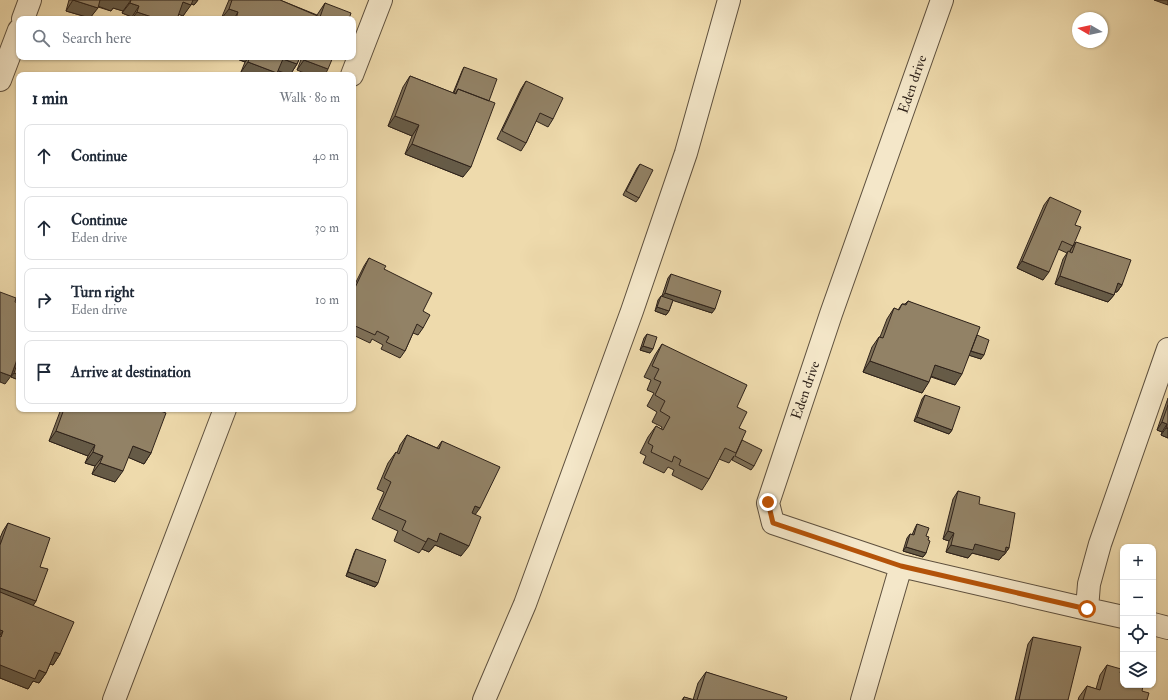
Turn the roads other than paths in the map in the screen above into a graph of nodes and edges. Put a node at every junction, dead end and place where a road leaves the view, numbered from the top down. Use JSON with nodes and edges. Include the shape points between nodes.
{"nodes":[{"id":1,"x":30,"y":0,"type":"edge"},
{"id":2,"x":381,"y":0,"type":"edge"},
{"id":3,"x":729,"y":0,"type":"edge"},
{"id":4,"x":942,"y":0,"type":"edge"},
{"id":5,"x":24,"y":16,"type":"edge"},
{"id":6,"x":16,"y":38,"type":"edge"},
{"id":7,"x":353,"y":72,"type":"edge"},
{"id":8,"x":0,"y":80,"type":"edge"},
{"id":9,"x":1168,"y":350,"type":"edge"},
{"id":10,"x":224,"y":412,"type":"edge"},
{"id":11,"x":901,"y":566,"type":"junction"},
{"id":12,"x":1087,"y":609,"type":"junction"},
{"id":13,"x":1120,"y":616,"type":"edge"},
{"id":14,"x":1156,"y":625,"type":"edge"},
{"id":15,"x":1168,"y":628,"type":"edge"},
{"id":16,"x":114,"y":700,"type":"edge"},
{"id":17,"x":484,"y":700,"type":"edge"},
{"id":18,"x":862,"y":700,"type":"edge"}],
"edges":[{"from":1,"to":5,"type":"street"},
{"from":2,"to":7,"type":"street"},
{"from":3,"to":17,"type":"street","via":[[686,153],[632,312],[525,604]]},
{"from":4,"to":11,"type":"street","name":"Eden drive","via":[[831,314],[768,502],[773,523]]},
{"from":6,"to":8,"type":"street"},
{"from":9,"to":12,"type":"street","via":[[1100,544],[1089,584]]},
{"from":10,"to":16,"type":"street"},
{"from":11,"to":12,"type":"street"},
{"from":11,"to":18,"type":"street"},
{"from":12,"to":13,"type":"street"},
{"from":14,"to":15,"type":"street"}]}
